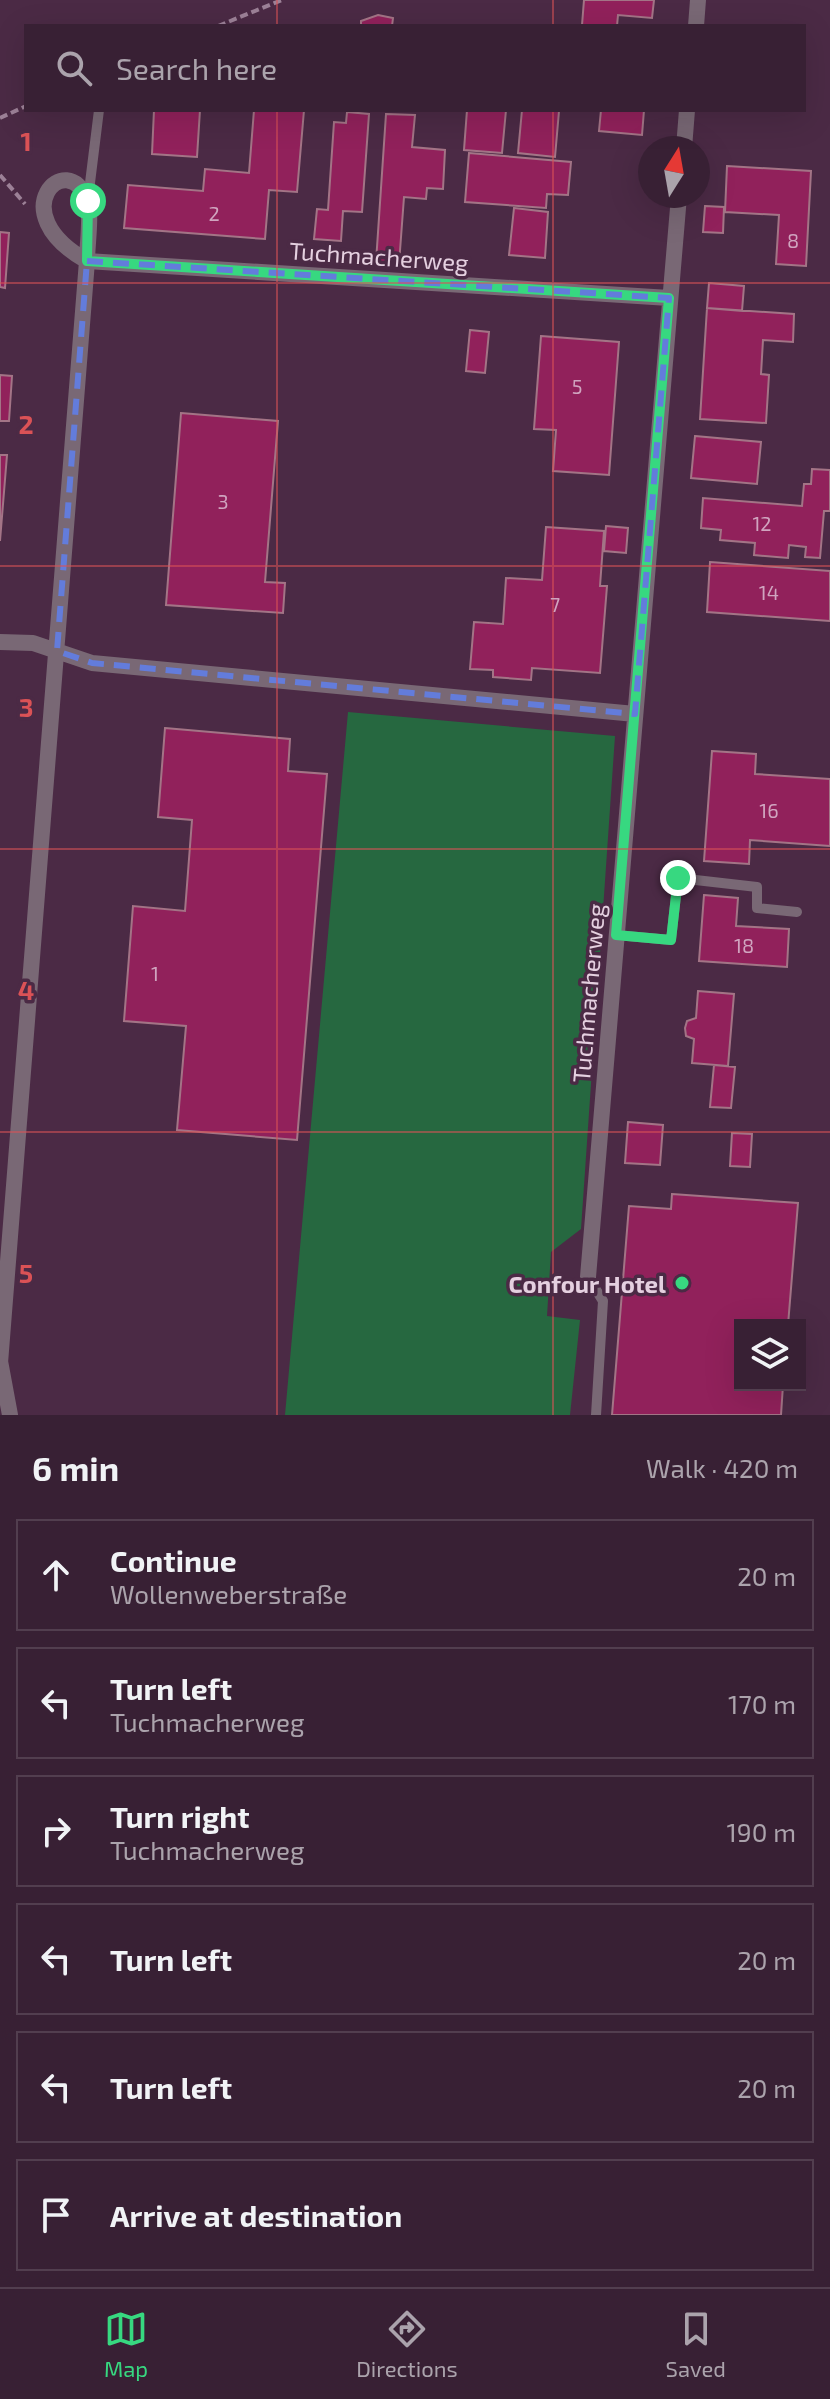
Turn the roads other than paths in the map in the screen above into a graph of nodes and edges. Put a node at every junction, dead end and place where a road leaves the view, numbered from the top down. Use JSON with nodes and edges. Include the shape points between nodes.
{"nodes":[{"id":1,"x":698,"y":0,"type":"edge"},
{"id":2,"x":696,"y":24,"type":"edge"},
{"id":3,"x":99,"y":112,"type":"edge"},
{"id":4,"x":687,"y":112,"type":"edge"},
{"id":5,"x":685,"y":136,"type":"edge"},
{"id":6,"x":88,"y":201,"type":"junction"},
{"id":7,"x":678,"y":208,"type":"edge"},
{"id":8,"x":87,"y":261,"type":"junction"},
{"id":9,"x":669,"y":298,"type":"junction"},
{"id":10,"x":0,"y":642,"type":"edge"},
{"id":11,"x":57,"y":651,"type":"junction"},
{"id":12,"x":635,"y":714,"type":"junction"},
{"id":13,"x":797,"y":912,"type":"dead end"},
{"id":14,"x":616,"y":935,"type":"junction"},
{"id":15,"x":7,"y":1174,"type":"edge"},
{"id":16,"x":588,"y":1277,"type":"joint"},
{"id":17,"x":0,"y":1362,"type":"edge"},
{"id":18,"x":10,"y":1415,"type":"edge"},
{"id":19,"x":596,"y":1415,"type":"edge"}],
"edges":[{"from":1,"to":2,"type":"street"},
{"from":3,"to":6,"type":"lane"},
{"from":4,"to":5,"type":"street"},
{"from":6,"to":8,"type":"street"},
{"from":6,"to":8,"type":"street","via":[[79,186],[62,180],[41,188],[37,201],[37,217],[63,250]]},
{"from":7,"to":9,"type":"street","name":"Tuchmacherweg"},
{"from":8,"to":9,"type":"street","name":"Tuchmacherweg"},
{"from":8,"to":11,"type":"street"},
{"from":9,"to":12,"type":"street","name":"Tuchmacherweg"},
{"from":10,"to":11,"type":"street","via":[[33,643]]},
{"from":11,"to":12,"type":"street","via":[[92,663]]},
{"from":11,"to":15,"type":"street"},
{"from":12,"to":14,"type":"street","name":"Tuchmacherweg"},
{"from":13,"to":14,"type":"lane","via":[[757,908],[757,887],[678,878],[671,940]]},
{"from":14,"to":16,"type":"street","name":"Tuchmacherweg"},
{"from":15,"to":17,"type":"street"},
{"from":16,"to":19,"type":"lane","via":[[603,1301]]},
{"from":17,"to":18,"type":"street"}]}
